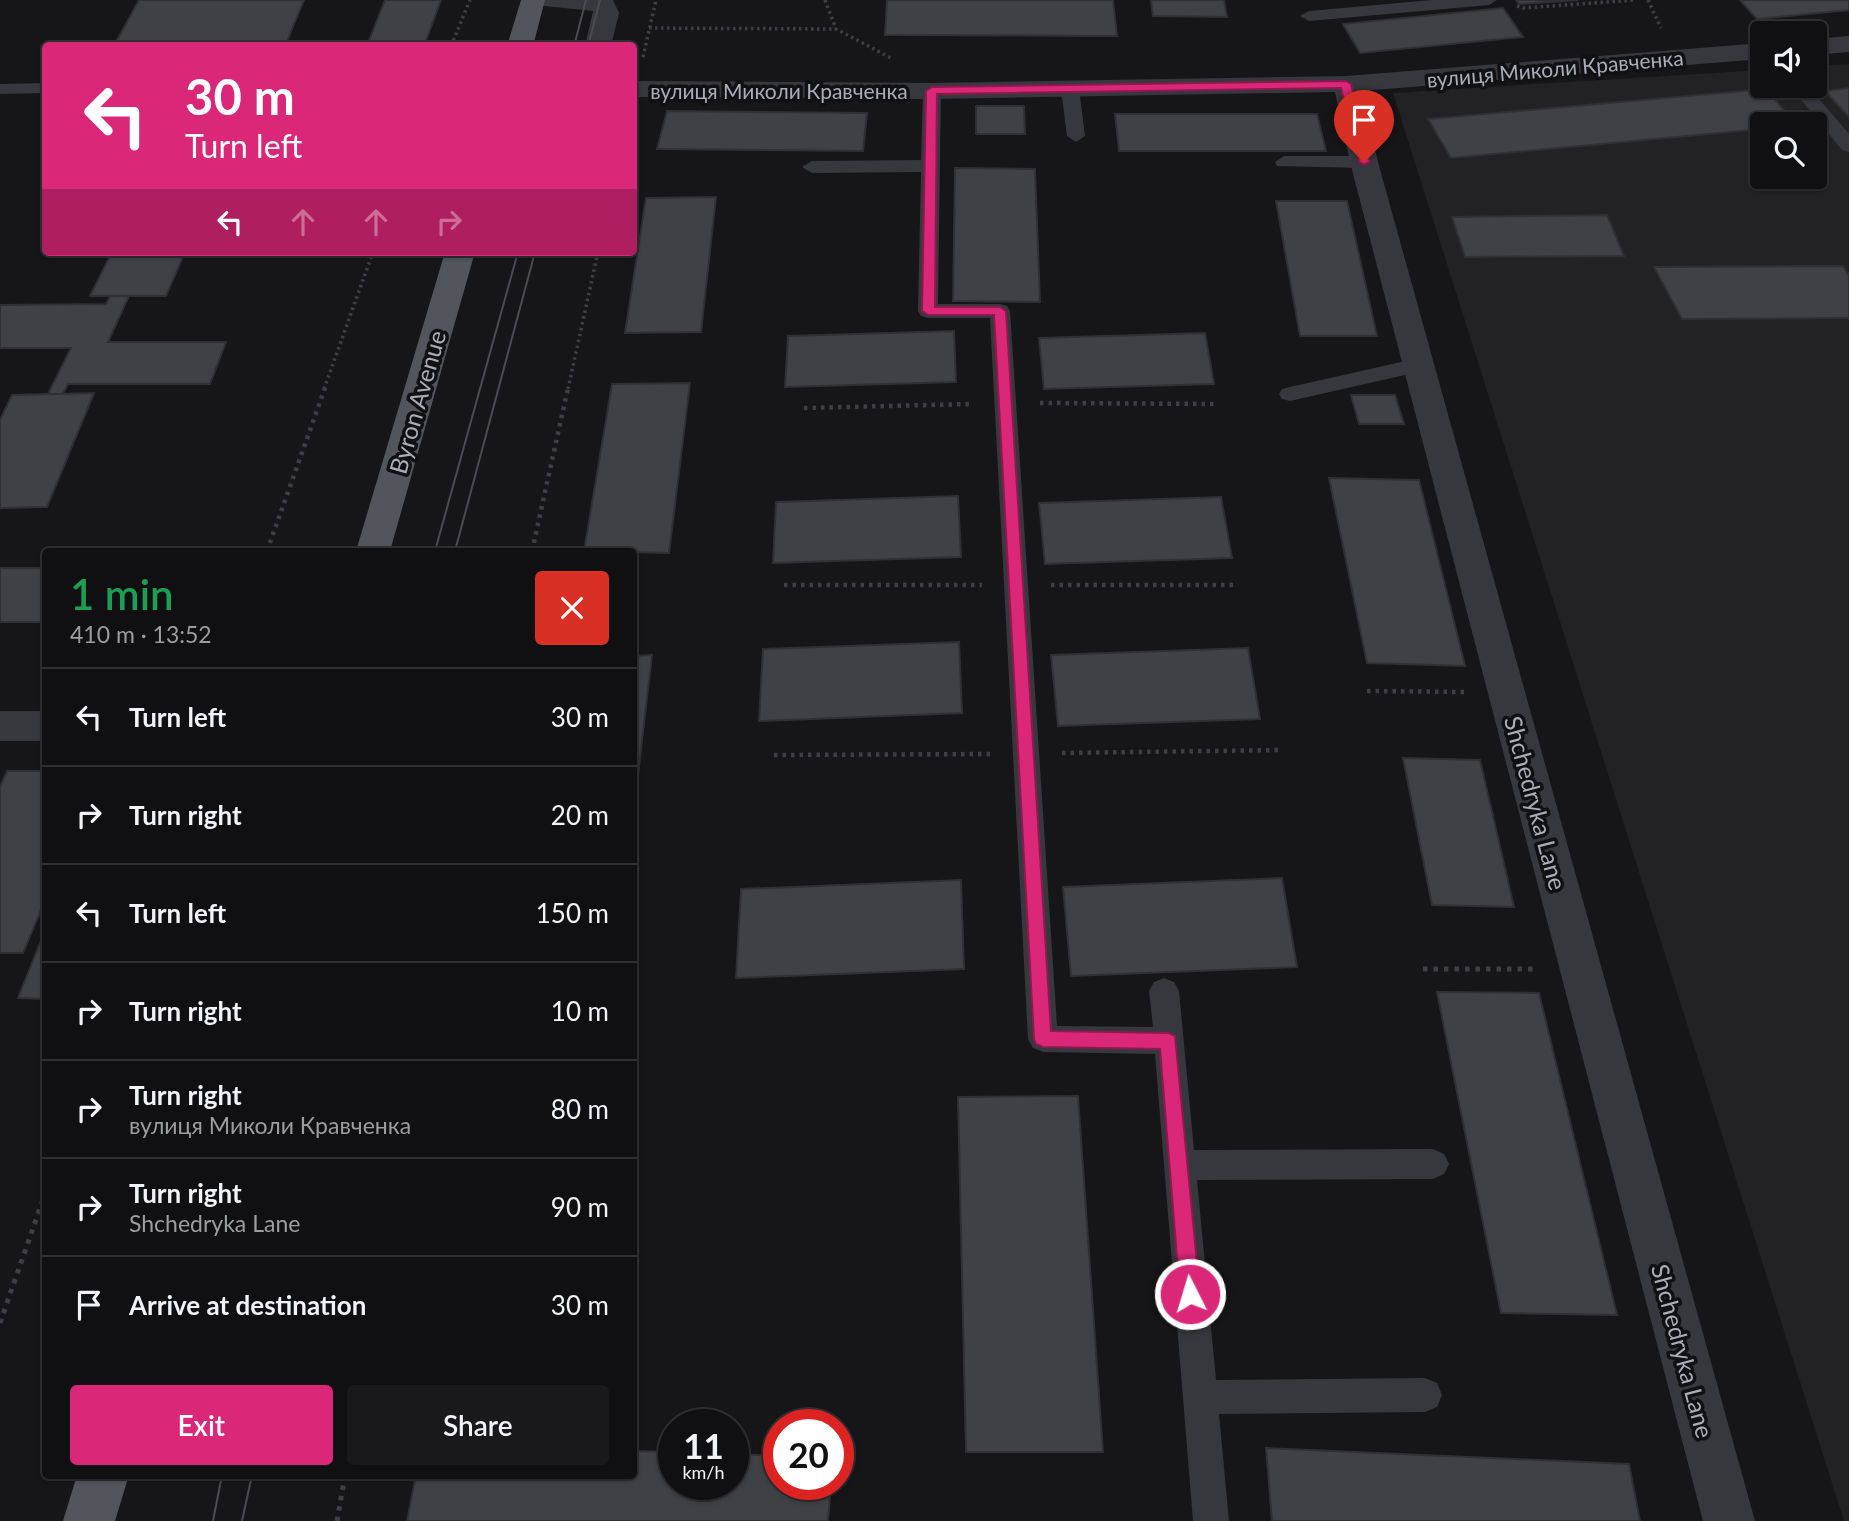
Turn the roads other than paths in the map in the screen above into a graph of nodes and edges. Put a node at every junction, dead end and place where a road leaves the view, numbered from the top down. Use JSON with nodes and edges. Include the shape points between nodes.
{"nodes":[{"id":1,"x":533,"y":0,"type":"edge"},
{"id":2,"x":544,"y":0,"type":"edge"},
{"id":3,"x":1489,"y":0,"type":"edge"},
{"id":4,"x":1309,"y":16,"type":"dead end"},
{"id":5,"x":521,"y":42,"type":"edge"},
{"id":6,"x":599,"y":42,"type":"edge"},
{"id":7,"x":1849,"y":44,"type":"edge"},
{"id":8,"x":1827,"y":46,"type":"edge"},
{"id":9,"x":1750,"y":52,"type":"edge"},
{"id":10,"x":1346,"y":84,"type":"junction"},
{"id":11,"x":42,"y":88,"type":"edge"},
{"id":12,"x":0,"y":89,"type":"edge"},
{"id":13,"x":637,"y":89,"type":"edge"},
{"id":14,"x":1070,"y":89,"type":"junction"},
{"id":15,"x":932,"y":91,"type":"junction"},
{"id":16,"x":1809,"y":98,"type":"edge"},
{"id":17,"x":1076,"y":136,"type":"dead end"},
{"id":18,"x":1849,"y":146,"type":"edge"},
{"id":19,"x":1284,"y":162,"type":"dead end"},
{"id":20,"x":1364,"y":162,"type":"junction"},
{"id":21,"x":932,"y":166,"type":"junction"},
{"id":22,"x":812,"y":167,"type":"dead end"},
{"id":23,"x":459,"y":256,"type":"edge"},
{"id":24,"x":1419,"y":365,"type":"junction"},
{"id":25,"x":1290,"y":394,"type":"dead end"},
{"id":26,"x":374,"y":548,"type":"edge"},
{"id":27,"x":0,"y":726,"type":"edge"},
{"id":28,"x":42,"y":726,"type":"edge"},
{"id":29,"x":1164,"y":991,"type":"dead end"},
{"id":30,"x":1169,"y":1041,"type":"junction"},
{"id":31,"x":1433,"y":1164,"type":"dead end"},
{"id":32,"x":1179,"y":1165,"type":"junction"},
{"id":33,"x":1426,"y":1395,"type":"dead end"},
{"id":34,"x":1199,"y":1397,"type":"junction"},
{"id":35,"x":102,"y":1479,"type":"edge"},
{"id":36,"x":89,"y":1521,"type":"edge"},
{"id":37,"x":1211,"y":1521,"type":"edge"},
{"id":38,"x":1729,"y":1521,"type":"edge"}],
"edges":[{"from":1,"to":5,"type":"main road"},
{"from":2,"to":6,"type":"street","via":[[603,4],[606,13]]},
{"from":3,"to":4,"type":"lane"},
{"from":7,"to":8,"type":"street"},
{"from":9,"to":10,"type":"street","name":"вулиця Миколи Кравченка"},
{"from":10,"to":14,"type":"street","name":"вулиця Миколи Кравченка"},
{"from":10,"to":20,"type":"street","name":"Shchedryka Lane"},
{"from":11,"to":12,"type":"lane"},
{"from":13,"to":15,"type":"street","name":"вулиця Миколи Кравченка"},
{"from":14,"to":15,"type":"street","name":"вулиця Миколи Кравченка"},
{"from":14,"to":17,"type":"lane"},
{"from":15,"to":21,"type":"lane"},
{"from":16,"to":18,"type":"lane"},
{"from":19,"to":20,"type":"lane"},
{"from":20,"to":24,"type":"street","name":"Shchedryka Lane"},
{"from":21,"to":22,"type":"lane"},
{"from":21,"to":30,"type":"lane","via":[[928,311],[1000,311],[1043,1039]]},
{"from":23,"to":26,"type":"main road","name":"Byron Avenue"},
{"from":24,"to":25,"type":"lane"},
{"from":24,"to":38,"type":"street","name":"Shchedryka Lane"},
{"from":27,"to":28,"type":"street"},
{"from":29,"to":30,"type":"lane"},
{"from":30,"to":32,"type":"lane"},
{"from":31,"to":32,"type":"lane"},
{"from":32,"to":34,"type":"lane"},
{"from":33,"to":34,"type":"lane"},
{"from":34,"to":37,"type":"lane"},
{"from":35,"to":36,"type":"main road"}]}
